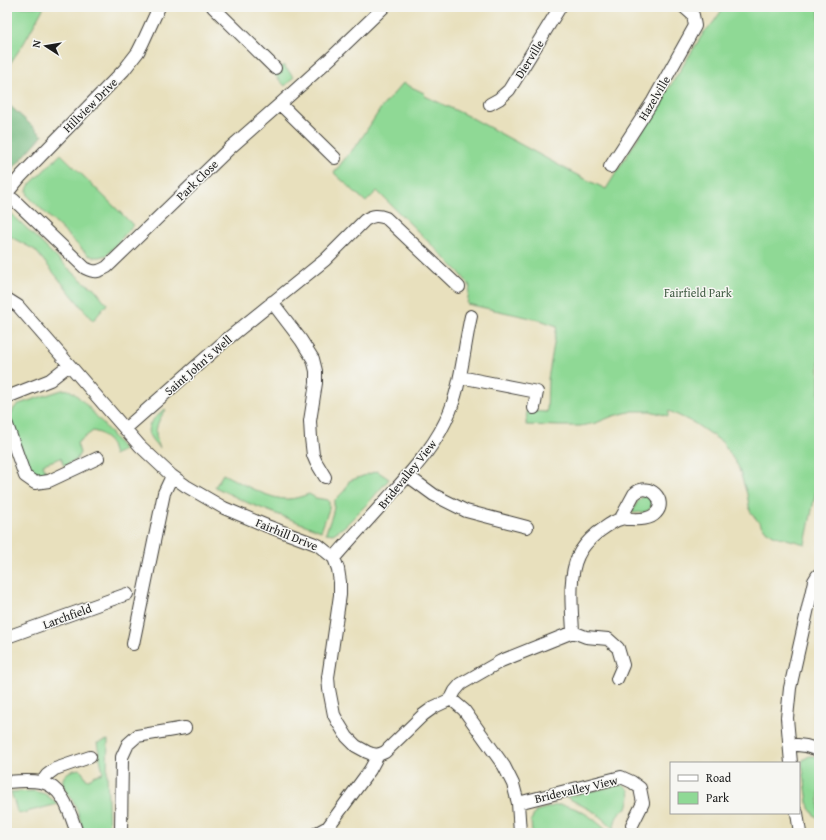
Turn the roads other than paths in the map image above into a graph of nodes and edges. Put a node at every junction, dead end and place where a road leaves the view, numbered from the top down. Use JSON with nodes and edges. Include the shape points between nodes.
{"nodes":[{"id":1,"x":159,"y":7,"type":"edge"},
{"id":2,"x":213,"y":7,"type":"edge"},
{"id":3,"x":384,"y":7,"type":"edge"},
{"id":4,"x":560,"y":7,"type":"edge"},
{"id":5,"x":684,"y":7,"type":"edge"},
{"id":6,"x":275,"y":68,"type":"dead end"},
{"id":7,"x":280,"y":104,"type":"junction"},
{"id":8,"x":490,"y":104,"type":"dead end"},
{"id":9,"x":335,"y":158,"type":"dead end"},
{"id":10,"x":610,"y":167,"type":"dead end"},
{"id":11,"x":7,"y":193,"type":"edge"},
{"id":12,"x":7,"y":196,"type":"edge"},
{"id":13,"x":459,"y":287,"type":"dead end"},
{"id":14,"x":7,"y":298,"type":"edge"},
{"id":15,"x":272,"y":302,"type":"junction"},
{"id":16,"x":471,"y":316,"type":"dead end"},
{"id":17,"x":69,"y":365,"type":"junction"},
{"id":18,"x":460,"y":377,"type":"junction"},
{"id":19,"x":7,"y":398,"type":"edge"},
{"id":20,"x":534,"y":408,"type":"dead end"},
{"id":21,"x":7,"y":425,"type":"edge"},
{"id":22,"x":125,"y":429,"type":"junction"},
{"id":23,"x":98,"y":458,"type":"dead end"},
{"id":24,"x":172,"y":476,"type":"junction"},
{"id":25,"x":408,"y":476,"type":"junction"},
{"id":26,"x":325,"y":477,"type":"dead end"},
{"id":27,"x":621,"y":518,"type":"dead end"},
{"id":28,"x":527,"y":527,"type":"dead end"},
{"id":29,"x":334,"y":558,"type":"junction"},
{"id":30,"x":819,"y":574,"type":"edge"},
{"id":31,"x":127,"y":594,"type":"dead end"},
{"id":32,"x":573,"y":632,"type":"junction"},
{"id":33,"x":7,"y":637,"type":"edge"},
{"id":34,"x":133,"y":644,"type":"dead end"},
{"id":35,"x":617,"y":679,"type":"dead end"},
{"id":36,"x":451,"y":699,"type":"junction"},
{"id":37,"x":185,"y":728,"type":"dead end"},
{"id":38,"x":789,"y":744,"type":"junction"},
{"id":39,"x":819,"y":750,"type":"edge"},
{"id":40,"x":378,"y":755,"type":"junction"},
{"id":41,"x":90,"y":757,"type":"dead end"},
{"id":42,"x":791,"y":762,"type":"edge"},
{"id":43,"x":7,"y":782,"type":"edge"},
{"id":44,"x":42,"y":782,"type":"junction"},
{"id":45,"x":518,"y":802,"type":"junction"},
{"id":46,"x":797,"y":814,"type":"edge"},
{"id":47,"x":632,"y":825,"type":"dead end"},
{"id":48,"x":331,"y":830,"type":"edge"},
{"id":49,"x":77,"y":833,"type":"edge"},
{"id":50,"x":121,"y":833,"type":"edge"},
{"id":51,"x":317,"y":833,"type":"edge"},
{"id":52,"x":520,"y":833,"type":"edge"},
{"id":53,"x":800,"y":833,"type":"edge"}],
"edges":[{"from":1,"to":11,"type":"street","name":"Hillview Drive","via":[[138,52],[124,70]]},
{"from":2,"to":6,"type":"street"},
{"from":3,"to":7,"type":"street","name":"Park Close"},
{"from":4,"to":8,"type":"street","name":"Dierville","via":[[509,90]]},
{"from":5,"to":10,"type":"street","name":"Hazelville","via":[[693,16],[695,26],[653,102]]},
{"from":7,"to":9,"type":"street"},
{"from":7,"to":12,"type":"street","name":"Park Close","via":[[230,148],[107,267],[98,272],[91,272],[85,268]]},
{"from":13,"to":15,"type":"street","name":"Saint John's Well","via":[[386,218],[375,215],[365,220],[325,260]]},
{"from":14,"to":17,"type":"street","name":"Fairhill Drive","via":[[18,306]]},
{"from":15,"to":22,"type":"street","name":"Saint John's Well"},
{"from":15,"to":26,"type":"street","via":[[313,359],[316,383],[311,438],[316,462]]},
{"from":16,"to":18,"type":"street","name":"Bridevalley View"},
{"from":17,"to":19,"type":"street","via":[[50,380]]},
{"from":17,"to":22,"type":"street","name":"Fairhill Drive"},
{"from":18,"to":20,"type":"street","via":[[537,392]]},
{"from":18,"to":25,"type":"street","name":"Bridevalley View","via":[[450,410],[435,442]]},
{"from":21,"to":23,"type":"street","via":[[25,476],[35,483],[49,481]]},
{"from":22,"to":24,"type":"street","name":"Fairhill Drive"},
{"from":24,"to":29,"type":"street","name":"Fairhill Drive","via":[[224,508],[318,545]]},
{"from":24,"to":34,"type":"street","via":[[164,493]]},
{"from":25,"to":28,"type":"street","via":[[434,495],[466,511]]},
{"from":25,"to":29,"type":"street","name":"Bridevalley View"},
{"from":27,"to":32,"type":"street","via":[[594,536],[578,556],[573,572]]},
{"from":29,"to":40,"type":"street","via":[[340,582],[328,677],[334,715],[347,737],[356,746]]},
{"from":30,"to":38,"type":"street","via":[[814,581],[790,688],[787,718]]},
{"from":31,"to":33,"type":"street","name":"Larchfield"},
{"from":32,"to":35,"type":"street","via":[[586,637],[608,639],[618,648],[623,665]]},
{"from":32,"to":36,"type":"street","via":[[501,661],[461,684]]},
{"from":36,"to":40,"type":"street","via":[[434,707],[385,752]]},
{"from":36,"to":45,"type":"street","name":"Bridevalley View","via":[[464,710],[504,766]]},
{"from":37,"to":50,"type":"street","via":[[137,736],[128,744],[122,757]]},
{"from":38,"to":39,"type":"street"},
{"from":38,"to":42,"type":"street"},
{"from":40,"to":48,"type":"street"},
{"from":41,"to":44,"type":"street","via":[[55,769]]},
{"from":43,"to":44,"type":"street"},
{"from":44,"to":49,"type":"street","via":[[58,791],[63,798]]},
{"from":45,"to":47,"type":"street","name":"Bridevalley View","via":[[621,777],[640,788],[643,803]]},
{"from":45,"to":52,"type":"street","name":"Bridevalley View"},
{"from":46,"to":53,"type":"street"},
{"from":48,"to":51,"type":"street"}]}
